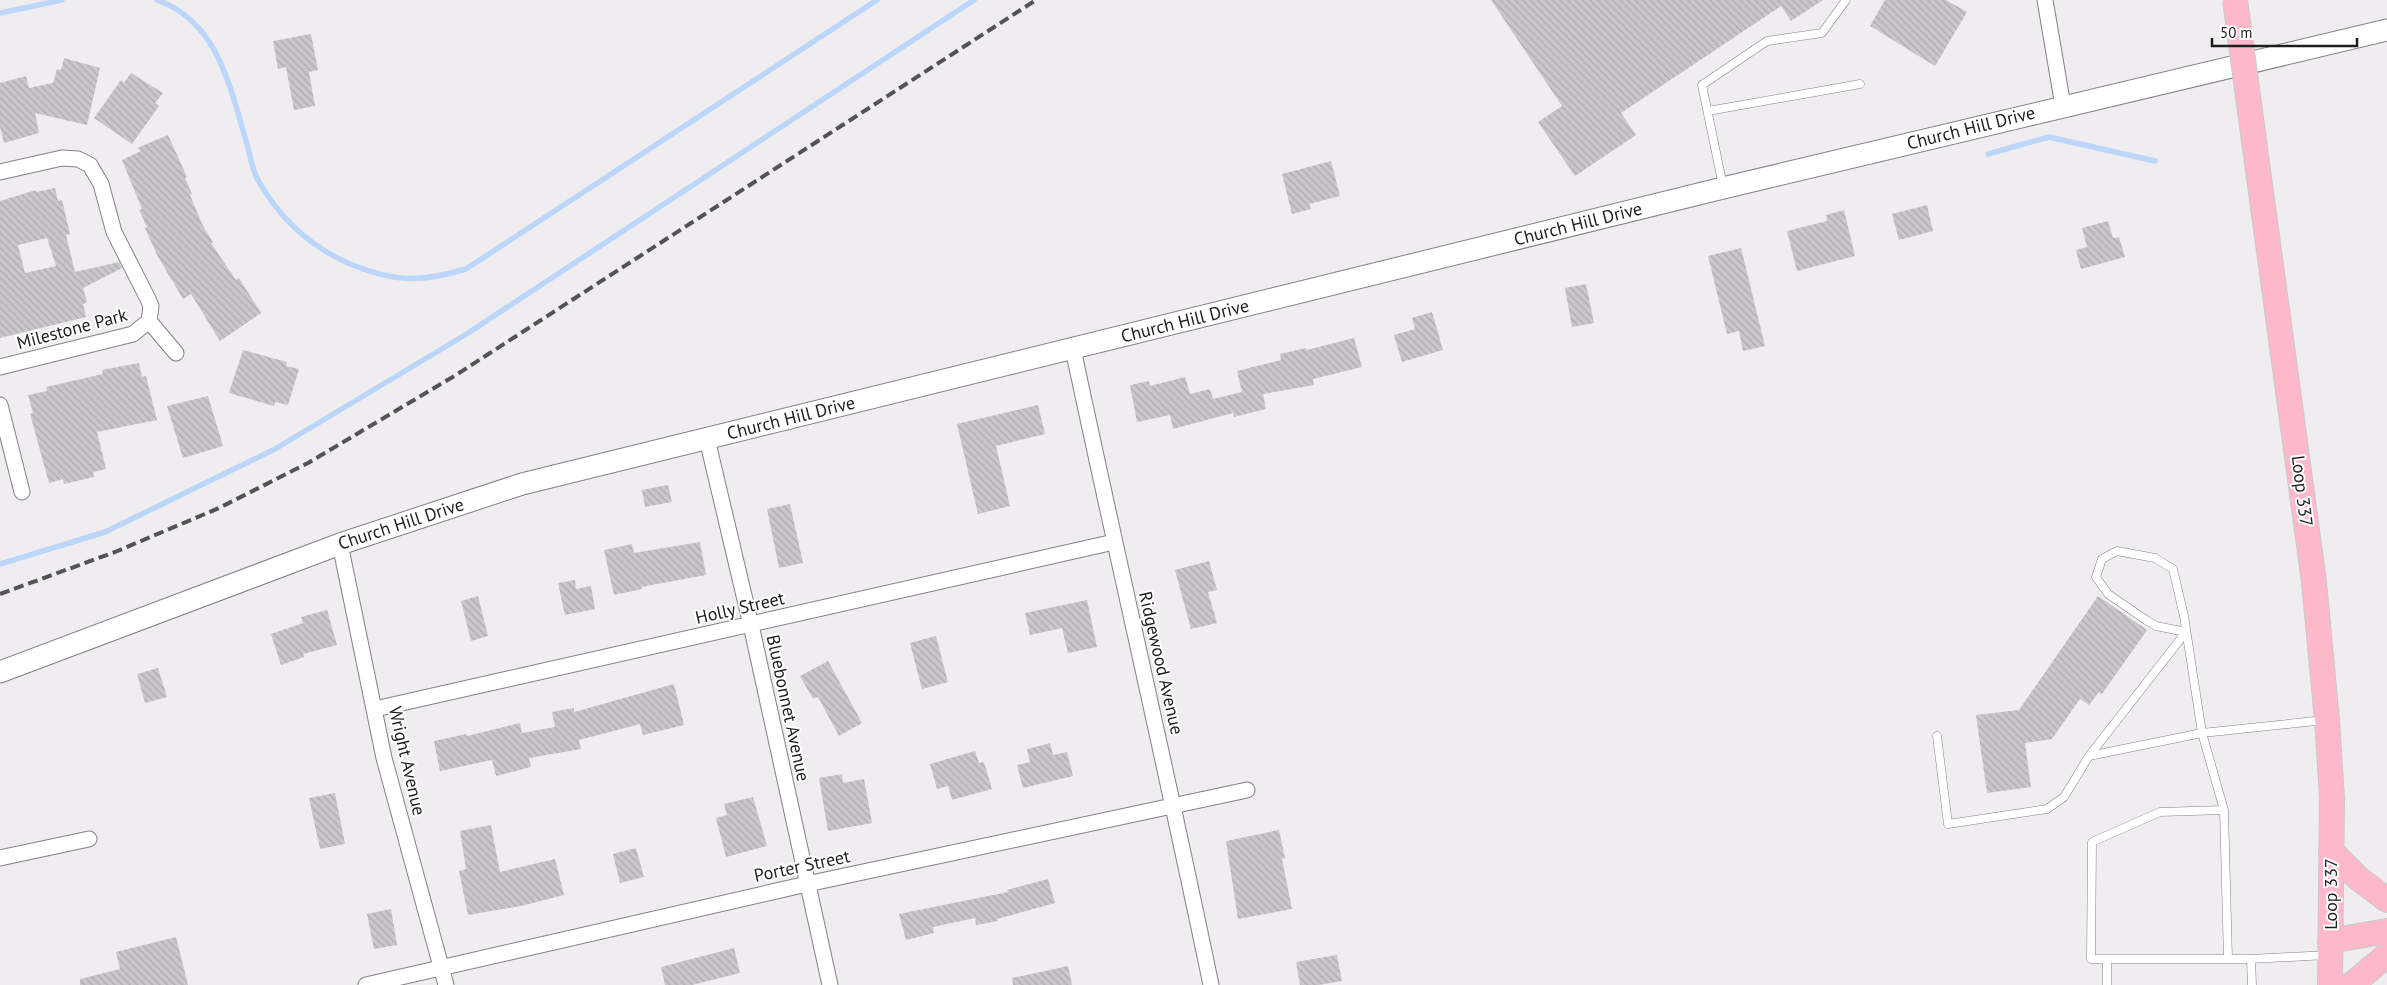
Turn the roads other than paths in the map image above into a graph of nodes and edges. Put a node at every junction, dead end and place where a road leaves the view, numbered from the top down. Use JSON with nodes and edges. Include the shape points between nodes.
{"nodes":[{"id":1,"x":1846,"y":0,"type":"edge"},
{"id":2,"x":2045,"y":0,"type":"edge"},
{"id":3,"x":2235,"y":0,"type":"edge"},
{"id":4,"x":2387,"y":30,"type":"edge"},
{"id":5,"x":1860,"y":84,"type":"dead end"},
{"id":6,"x":2063,"y":106,"type":"junction"},
{"id":7,"x":1708,"y":111,"type":"junction"},
{"id":8,"x":0,"y":172,"type":"edge"},
{"id":9,"x":1723,"y":188,"type":"junction"},
{"id":10,"x":149,"y":320,"type":"junction"},
{"id":11,"x":1073,"y":349,"type":"junction"},
{"id":12,"x":176,"y":353,"type":"dead end"},
{"id":13,"x":0,"y":367,"type":"edge"},
{"id":14,"x":0,"y":405,"type":"edge"},
{"id":15,"x":707,"y":439,"type":"junction"},
{"id":16,"x":22,"y":492,"type":"dead end"},
{"id":17,"x":1114,"y":542,"type":"junction"},
{"id":18,"x":340,"y":544,"type":"junction"},
{"id":19,"x":751,"y":625,"type":"junction"},
{"id":20,"x":2186,"y":632,"type":"junction"},
{"id":21,"x":0,"y":672,"type":"edge"},
{"id":22,"x":375,"y":709,"type":"junction"},
{"id":23,"x":2327,"y":720,"type":"junction"},
{"id":24,"x":2202,"y":733,"type":"junction"},
{"id":25,"x":1937,"y":736,"type":"dead end"},
{"id":26,"x":2089,"y":756,"type":"junction"},
{"id":27,"x":1248,"y":790,"type":"dead end"},
{"id":28,"x":1174,"y":805,"type":"junction"},
{"id":29,"x":2224,"y":810,"type":"junction"},
{"id":30,"x":89,"y":838,"type":"dead end"},
{"id":31,"x":2331,"y":851,"type":"junction"},
{"id":32,"x":0,"y":858,"type":"edge"},
{"id":33,"x":807,"y":884,"type":"junction"},
{"id":34,"x":2387,"y":900,"type":"edge"},
{"id":35,"x":2387,"y":931,"type":"edge"},
{"id":36,"x":2330,"y":948,"type":"junction"},
{"id":37,"x":2387,"y":955,"type":"edge"},
{"id":38,"x":2228,"y":959,"type":"junction"},
{"id":39,"x":2251,"y":959,"type":"junction"},
{"id":40,"x":2107,"y":960,"type":"junction"},
{"id":41,"x":442,"y":967,"type":"junction"},
{"id":42,"x":366,"y":985,"type":"edge"},
{"id":43,"x":446,"y":985,"type":"edge"},
{"id":44,"x":830,"y":985,"type":"edge"},
{"id":45,"x":1211,"y":985,"type":"edge"},
{"id":46,"x":2107,"y":985,"type":"edge"},
{"id":47,"x":2252,"y":985,"type":"edge"},
{"id":48,"x":2330,"y":985,"type":"edge"},
{"id":49,"x":2352,"y":985,"type":"edge"}],
"edges":[{"from":1,"to":7,"type":"lane","via":[[1822,33],[1767,41],[1702,85]]},
{"from":2,"to":6,"type":"street"},
{"from":3,"to":23,"type":"main road","name":"Loop 337","bridge":true,"via":[[2314,582]]},
{"from":4,"to":6,"type":"street","name":"Church Hill Drive"},
{"from":5,"to":7,"type":"lane"},
{"from":6,"to":9,"type":"street","name":"Church Hill Drive"},
{"from":7,"to":9,"type":"lane"},
{"from":8,"to":10,"type":"street","via":[[71,157],[90,165],[98,176],[114,232],[148,298],[151,306]]},
{"from":9,"to":11,"type":"street","name":"Church Hill Drive"},
{"from":10,"to":12,"type":"street"},
{"from":10,"to":13,"type":"street","name":"Milestone Park","via":[[133,334]]},
{"from":11,"to":15,"type":"street","name":"Church Hill Drive"},
{"from":11,"to":17,"type":"street","name":"Ridgewood Avenue"},
{"from":14,"to":16,"type":"street"},
{"from":15,"to":18,"type":"street","name":"Church Hill Drive","via":[[522,484]]},
{"from":15,"to":19,"type":"street","name":"Bluebonnet Avenue"},
{"from":17,"to":19,"type":"street","name":"Holly Street"},
{"from":17,"to":28,"type":"street","name":"Ridgewood Avenue"},
{"from":18,"to":21,"type":"street","name":"Church Hill Drive"},
{"from":18,"to":22,"type":"street","name":"Wright Avenue"},
{"from":19,"to":22,"type":"street","name":"Holly Street"},
{"from":19,"to":33,"type":"street","name":"Bluebonnet Avenue"},
{"from":20,"to":20,"type":"lane","via":[[2173,569],[2155,558],[2117,551],[2102,559],[2096,577],[2108,594],[2156,626]]},
{"from":20,"to":24,"type":"lane"},
{"from":20,"to":26,"type":"lane"},
{"from":22,"to":41,"type":"street","name":"Wright Avenue","via":[[384,758]]},
{"from":23,"to":24,"type":"lane"},
{"from":23,"to":31,"type":"main road","name":"Loop 337","via":[[2332,798]]},
{"from":24,"to":26,"type":"lane"},
{"from":24,"to":29,"type":"lane"},
{"from":25,"to":26,"type":"lane","via":[[1948,824],[2047,809],[2064,797]]},
{"from":27,"to":28,"type":"street","name":"Porter Street"},
{"from":28,"to":33,"type":"street","name":"Porter Street"},
{"from":28,"to":45,"type":"street","name":"Ridgewood Avenue"},
{"from":29,"to":38,"type":"lane"},
{"from":29,"to":40,"type":"lane","via":[[2160,812],[2092,842],[2091,959]]},
{"from":30,"to":32,"type":"street"},
{"from":31,"to":34,"type":"main road","via":[[2358,878]]},
{"from":31,"to":36,"type":"main road","name":"Loop 337"},
{"from":33,"to":41,"type":"street","name":"Porter Street"},
{"from":33,"to":44,"type":"street","name":"Bluebonnet Avenue"},
{"from":35,"to":36,"type":"main road"},
{"from":36,"to":39,"type":"lane"},
{"from":36,"to":48,"type":"main road","name":"Loop 337"},
{"from":37,"to":49,"type":"main road"},
{"from":38,"to":39,"type":"lane"},
{"from":38,"to":40,"type":"lane"},
{"from":39,"to":47,"type":"lane"},
{"from":40,"to":46,"type":"lane"},
{"from":41,"to":42,"type":"street","name":"Porter Street"},
{"from":41,"to":43,"type":"street","name":"Wright Avenue"}]}
